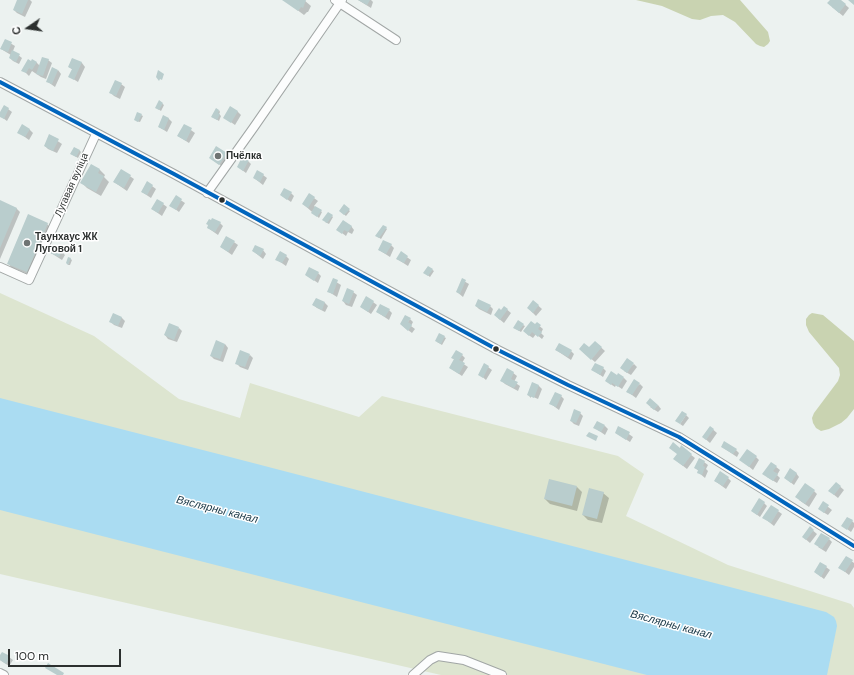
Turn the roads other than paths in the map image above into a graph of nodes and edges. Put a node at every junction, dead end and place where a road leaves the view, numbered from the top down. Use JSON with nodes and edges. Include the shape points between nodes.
{"nodes":[{"id":1,"x":339,"y":1,"type":"edge"},
{"id":2,"x":396,"y":40,"type":"dead end"},
{"id":3,"x":0,"y":82,"type":"edge"},
{"id":4,"x":96,"y":134,"type":"junction"},
{"id":5,"x":208,"y":193,"type":"junction"},
{"id":6,"x":0,"y":267,"type":"edge"},
{"id":7,"x":854,"y":546,"type":"edge"},
{"id":8,"x":0,"y":673,"type":"edge"},
{"id":9,"x":4,"y":675,"type":"edge"},
{"id":10,"x":413,"y":675,"type":"edge"},
{"id":11,"x":502,"y":675,"type":"edge"}],
"edges":[{"from":1,"to":2,"type":"street"},
{"from":1,"to":5,"type":"street"},
{"from":3,"to":4,"type":"street"},
{"from":4,"to":5,"type":"street"},
{"from":4,"to":6,"type":"street","name":"Лугавая вуліца","via":[[29,280]]},
{"from":5,"to":7,"type":"street","via":[[496,349],[679,437]]},
{"from":8,"to":9,"type":"street"},
{"from":10,"to":11,"type":"street","via":[[438,656],[464,660]]}]}
